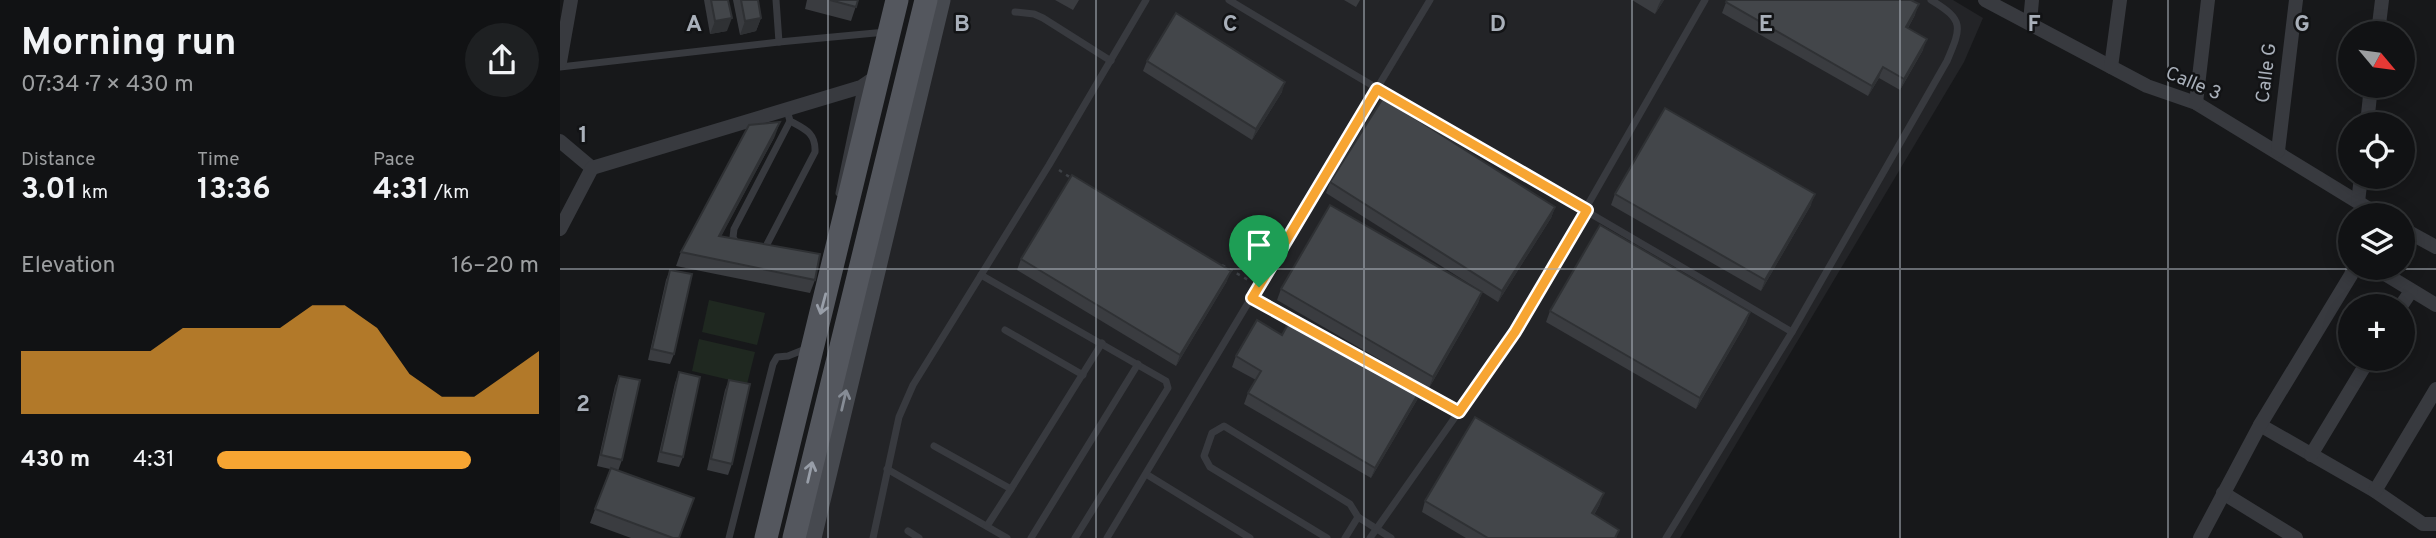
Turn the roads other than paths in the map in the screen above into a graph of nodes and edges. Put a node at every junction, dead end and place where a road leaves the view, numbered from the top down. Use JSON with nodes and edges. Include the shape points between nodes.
{"nodes":[{"id":1,"x":571,"y":0,"type":"edge"},
{"id":2,"x":776,"y":0,"type":"edge"},
{"id":3,"x":897,"y":0,"type":"edge"},
{"id":4,"x":926,"y":0,"type":"edge"},
{"id":5,"x":940,"y":0,"type":"edge"},
{"id":6,"x":1146,"y":0,"type":"edge"},
{"id":7,"x":1229,"y":0,"type":"edge"},
{"id":8,"x":1430,"y":0,"type":"edge"},
{"id":9,"x":1705,"y":0,"type":"edge"},
{"id":10,"x":1931,"y":0,"type":"edge"},
{"id":11,"x":1985,"y":0,"type":"edge"},
{"id":12,"x":2032,"y":0,"type":"edge"},
{"id":13,"x":2120,"y":0,"type":"edge"},
{"id":14,"x":2208,"y":0,"type":"edge"},
{"id":15,"x":2296,"y":0,"type":"edge"},
{"id":16,"x":2382,"y":0,"type":"edge"},
{"id":17,"x":1015,"y":12,"type":"dead end"},
{"id":18,"x":2379,"y":21,"type":"edge"},
{"id":19,"x":2030,"y":22,"type":"junction"},
{"id":20,"x":890,"y":32,"type":"junction"},
{"id":21,"x":779,"y":41,"type":"junction"},
{"id":22,"x":1111,"y":61,"type":"junction"},
{"id":23,"x":560,"y":62,"type":"edge"},
{"id":24,"x":560,"y":67,"type":"edge"},
{"id":25,"x":2111,"y":67,"type":"junction"},
{"id":26,"x":871,"y":80,"type":"junction"},
{"id":27,"x":1377,"y":89,"type":"junction"},
{"id":28,"x":2196,"y":103,"type":"junction"},
{"id":29,"x":788,"y":116,"type":"junction"},
{"id":30,"x":560,"y":141,"type":"edge"},
{"id":31,"x":2277,"y":151,"type":"junction"},
{"id":32,"x":592,"y":168,"type":"junction"},
{"id":33,"x":2360,"y":189,"type":"edge"},
{"id":34,"x":838,"y":196,"type":"dead end"},
{"id":35,"x":2358,"y":202,"type":"joint"},
{"id":36,"x":1587,"y":210,"type":"junction"},
{"id":37,"x":560,"y":229,"type":"edge"},
{"id":38,"x":2415,"y":236,"type":"edge"},
{"id":39,"x":2436,"y":247,"type":"edge"},
{"id":40,"x":762,"y":254,"type":"junction"},
{"id":41,"x":774,"y":256,"type":"edge"},
{"id":42,"x":981,"y":275,"type":"junction"},
{"id":43,"x":2348,"y":280,"type":"edge"},
{"id":44,"x":2394,"y":280,"type":"edge"},
{"id":45,"x":2411,"y":291,"type":"junction"},
{"id":46,"x":2409,"y":294,"type":"edge"},
{"id":47,"x":2436,"y":305,"type":"edge"},
{"id":48,"x":1005,"y":330,"type":"dead end"},
{"id":49,"x":1792,"y":332,"type":"junction"},
{"id":50,"x":1102,"y":343,"type":"junction"},
{"id":51,"x":812,"y":346,"type":"junction"},
{"id":52,"x":1138,"y":364,"type":"junction"},
{"id":53,"x":2363,"y":371,"type":"edge"},
{"id":54,"x":1083,"y":375,"type":"junction"},
{"id":55,"x":2436,"y":389,"type":"edge"},
{"id":56,"x":2260,"y":425,"type":"junction"},
{"id":57,"x":934,"y":446,"type":"dead end"},
{"id":58,"x":2311,"y":455,"type":"junction"},
{"id":59,"x":887,"y":470,"type":"junction"},
{"id":60,"x":1146,"y":474,"type":"junction"},
{"id":61,"x":1010,"y":489,"type":"junction"},
{"id":62,"x":2375,"y":491,"type":"junction"},
{"id":63,"x":2223,"y":493,"type":"junction"},
{"id":64,"x":1358,"y":517,"type":"junction"},
{"id":65,"x":2436,"y":524,"type":"edge"},
{"id":66,"x":987,"y":526,"type":"junction"},
{"id":67,"x":1377,"y":528,"type":"junction"},
{"id":68,"x":908,"y":531,"type":"dead end"},
{"id":69,"x":1003,"y":537,"type":"edge"},
{"id":70,"x":729,"y":538,"type":"edge"},
{"id":71,"x":766,"y":538,"type":"edge"},
{"id":72,"x":794,"y":538,"type":"edge"},
{"id":73,"x":811,"y":538,"type":"edge"},
{"id":74,"x":873,"y":538,"type":"edge"},
{"id":75,"x":919,"y":538,"type":"edge"},
{"id":76,"x":1031,"y":538,"type":"edge"},
{"id":77,"x":1075,"y":538,"type":"edge"},
{"id":78,"x":1107,"y":538,"type":"edge"},
{"id":79,"x":1250,"y":538,"type":"edge"},
{"id":80,"x":1327,"y":538,"type":"edge"},
{"id":81,"x":1345,"y":538,"type":"edge"},
{"id":82,"x":1370,"y":538,"type":"edge"},
{"id":83,"x":1391,"y":538,"type":"edge"},
{"id":84,"x":1667,"y":538,"type":"edge"},
{"id":85,"x":2200,"y":538,"type":"edge"},
{"id":86,"x":2296,"y":538,"type":"edge"}],
"edges":[{"from":1,"to":23,"type":"street"},
{"from":2,"to":21,"type":"lane"},
{"from":3,"to":20,"type":"main road"},
{"from":72,"to":4,"type":"main road","one_way":true},
{"from":73,"to":5,"type":"street","one_way":true},
{"from":6,"to":22,"type":"lane"},
{"from":7,"to":27,"type":"lane"},
{"from":8,"to":27,"type":"lane"},
{"from":9,"to":36,"type":"lane"},
{"from":10,"to":49,"type":"lane","via":[[1958,22],[1956,40]]},
{"from":11,"to":19,"type":"street","name":"Calle 3"},
{"from":12,"to":19,"type":"street"},
{"from":13,"to":25,"type":"street"},
{"from":14,"to":28,"type":"street"},
{"from":15,"to":31,"type":"street","name":"Calle G"},
{"from":16,"to":18,"type":"street"},
{"from":17,"to":22,"type":"lane","via":[[1043,18]]},
{"from":19,"to":25,"type":"street","name":"Calle 3"},
{"from":20,"to":21,"type":"lane"},
{"from":20,"to":26,"type":"main road"},
{"from":21,"to":24,"type":"lane"},
{"from":22,"to":42,"type":"lane"},
{"from":25,"to":28,"type":"street","name":"Calle 3"},
{"from":26,"to":29,"type":"street"},
{"from":26,"to":34,"type":"lane"},
{"from":26,"to":51,"type":"main road","one_way":true},
{"from":27,"to":36,"type":"lane"},
{"from":27,"to":60,"type":"lane"},
{"from":28,"to":31,"type":"street","name":"Calle 3"},
{"from":29,"to":32,"type":"street"},
{"from":29,"to":40,"type":"lane","via":[[813,136],[815,152]]},
{"from":29,"to":40,"type":"lane","via":[[734,229],[737,244]]},
{"from":30,"to":32,"type":"street"},
{"from":31,"to":35,"type":"street","name":"Calle 3"},
{"from":32,"to":37,"type":"street"},
{"from":33,"to":35,"type":"street"},
{"from":36,"to":49,"type":"lane"},
{"from":36,"to":67,"type":"lane","via":[[1515,332]]},
{"from":38,"to":39,"type":"street"},
{"from":40,"to":41,"type":"lane"},
{"from":42,"to":50,"type":"lane"},
{"from":42,"to":59,"type":"lane","via":[[913,384],[899,416]]},
{"from":43,"to":56,"type":"street"},
{"from":44,"to":45,"type":"street"},
{"from":45,"to":46,"type":"street"},
{"from":45,"to":47,"type":"street"},
{"from":48,"to":54,"type":"lane"},
{"from":49,"to":84,"type":"lane"},
{"from":50,"to":52,"type":"lane"},
{"from":50,"to":54,"type":"lane"},
{"from":51,"to":70,"type":"lane","via":[[777,357],[773,364]]},
{"from":51,"to":71,"type":"main road"},
{"from":52,"to":76,"type":"lane"},
{"from":52,"to":77,"type":"lane","via":[[1166,381],[1168,388]]},
{"from":53,"to":58,"type":"street"},
{"from":54,"to":61,"type":"lane"},
{"from":55,"to":62,"type":"street"},
{"from":56,"to":58,"type":"street"},
{"from":56,"to":63,"type":"street"},
{"from":57,"to":61,"type":"lane"},
{"from":58,"to":62,"type":"street"},
{"from":59,"to":66,"type":"lane"},
{"from":59,"to":74,"type":"lane"},
{"from":60,"to":78,"type":"lane"},
{"from":60,"to":79,"type":"lane"},
{"from":61,"to":66,"type":"lane"},
{"from":62,"to":65,"type":"street","via":[[2423,524]]},
{"from":63,"to":85,"type":"street"},
{"from":63,"to":86,"type":"street"},
{"from":64,"to":67,"type":"lane"},
{"from":64,"to":80,"type":"lane","via":[[1350,504],[1224,426],[1212,433],[1204,456],[1210,467]]},
{"from":64,"to":81,"type":"lane"},
{"from":66,"to":69,"type":"lane"},
{"from":67,"to":82,"type":"lane"},
{"from":67,"to":83,"type":"lane"},
{"from":68,"to":75,"type":"lane"}]}
